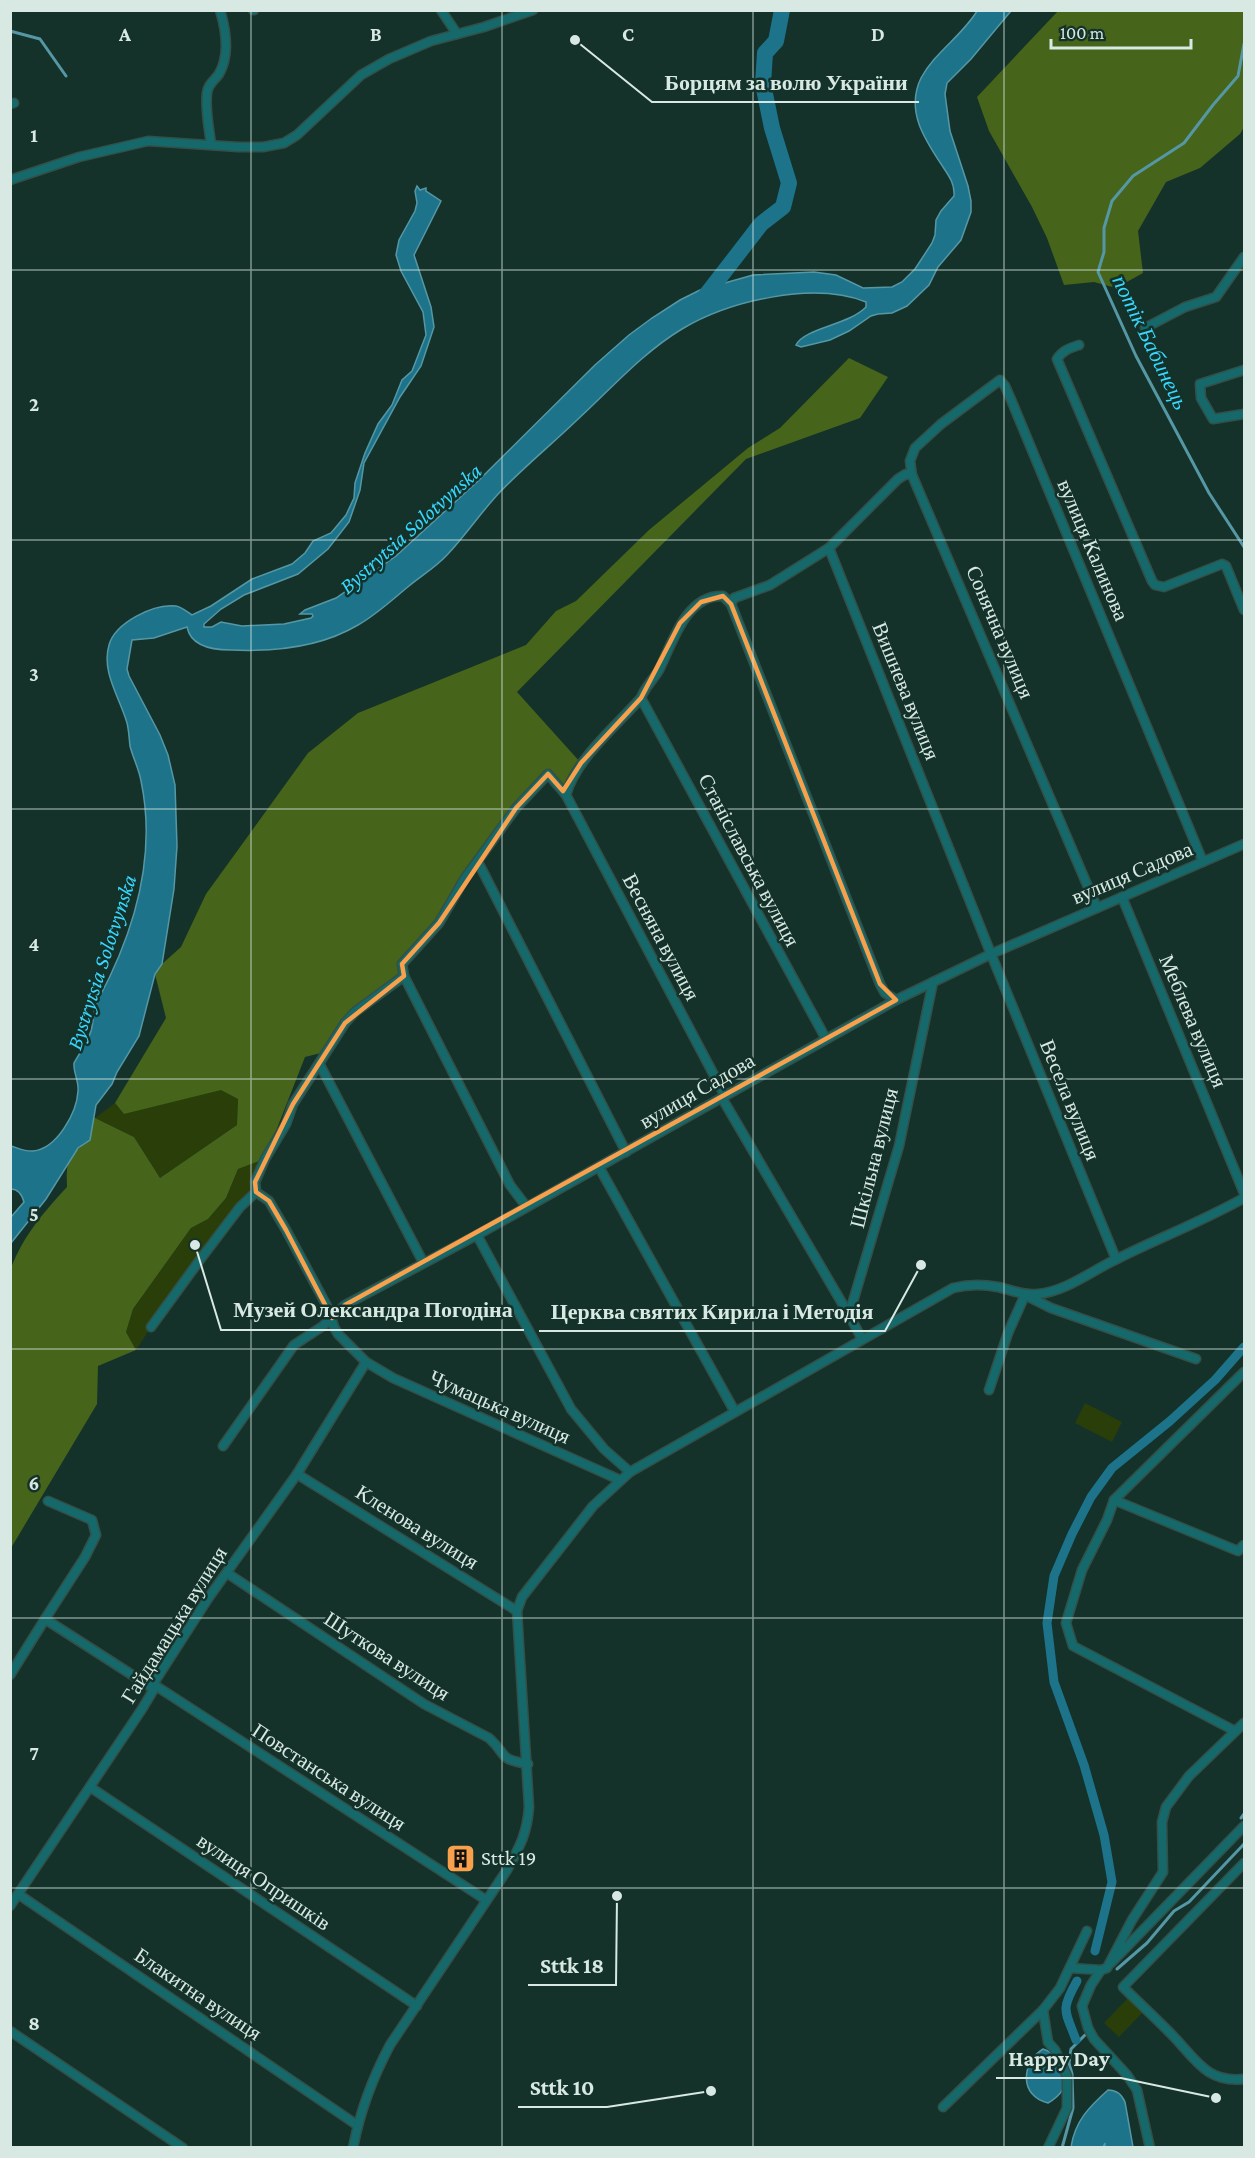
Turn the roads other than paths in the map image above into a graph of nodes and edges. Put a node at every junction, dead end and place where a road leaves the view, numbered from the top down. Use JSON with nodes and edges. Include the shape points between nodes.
{"nodes":[{"id":1,"x":220,"y":10,"type":"edge"},
{"id":2,"x":441,"y":10,"type":"edge"},
{"id":3,"x":533,"y":10,"type":"edge"},
{"id":4,"x":458,"y":34,"type":"junction"},
{"id":5,"x":211,"y":144,"type":"junction"},
{"id":6,"x":10,"y":180,"type":"edge"},
{"id":7,"x":1245,"y":257,"type":"edge"},
{"id":8,"x":1145,"y":328,"type":"dead end"},
{"id":9,"x":1079,"y":345,"type":"dead end"},
{"id":10,"x":1245,"y":370,"type":"edge"},
{"id":11,"x":1245,"y":414,"type":"edge"},
{"id":12,"x":912,"y":476,"type":"junction"},
{"id":13,"x":829,"y":548,"type":"junction"},
{"id":14,"x":731,"y":604,"type":"junction"},
{"id":15,"x":1245,"y":610,"type":"edge"},
{"id":16,"x":641,"y":698,"type":"junction"},
{"id":17,"x":566,"y":795,"type":"junction"},
{"id":18,"x":1245,"y":844,"type":"edge"},
{"id":19,"x":478,"y":862,"type":"junction"},
{"id":20,"x":1203,"y":862,"type":"junction"},
{"id":21,"x":1122,"y":897,"type":"junction"},
{"id":22,"x":1097,"y":908,"type":"junction"},
{"id":23,"x":991,"y":954,"type":"junction"},
{"id":24,"x":404,"y":976,"type":"junction"},
{"id":25,"x":933,"y":982,"type":"junction"},
{"id":26,"x":896,"y":1000,"type":"junction"},
{"id":27,"x":826,"y":1039,"type":"junction"},
{"id":28,"x":320,"y":1065,"type":"junction"},
{"id":29,"x":724,"y":1097,"type":"junction"},
{"id":30,"x":626,"y":1152,"type":"junction"},
{"id":31,"x":599,"y":1167,"type":"junction"},
{"id":32,"x":256,"y":1192,"type":"junction"},
{"id":33,"x":1245,"y":1192,"type":"edge"},
{"id":34,"x":1245,"y":1198,"type":"edge"},
{"id":35,"x":526,"y":1206,"type":"junction"},
{"id":36,"x":477,"y":1235,"type":"junction"},
{"id":37,"x":1116,"y":1259,"type":"junction"},
{"id":38,"x":423,"y":1262,"type":"junction"},
{"id":39,"x":1025,"y":1295,"type":"junction"},
{"id":40,"x":849,"y":1315,"type":"junction"},
{"id":41,"x":332,"y":1318,"type":"junction"},
{"id":42,"x":151,"y":1326,"type":"dead end"},
{"id":43,"x":862,"y":1339,"type":"junction"},
{"id":44,"x":1196,"y":1359,"type":"dead end"},
{"id":45,"x":366,"y":1362,"type":"junction"},
{"id":46,"x":1245,"y":1372,"type":"edge"},
{"id":47,"x":989,"y":1390,"type":"dead end"},
{"id":48,"x":735,"y":1412,"type":"junction"},
{"id":49,"x":223,"y":1446,"type":"dead end"},
{"id":50,"x":630,"y":1472,"type":"junction"},
{"id":51,"x":297,"y":1474,"type":"junction"},
{"id":52,"x":620,"y":1480,"type":"junction"},
{"id":53,"x":1114,"y":1500,"type":"junction"},
{"id":54,"x":48,"y":1501,"type":"dead end"},
{"id":55,"x":1245,"y":1545,"type":"edge"},
{"id":56,"x":227,"y":1573,"type":"junction"},
{"id":57,"x":517,"y":1611,"type":"junction"},
{"id":58,"x":45,"y":1619,"type":"junction"},
{"id":59,"x":10,"y":1675,"type":"edge"},
{"id":60,"x":154,"y":1686,"type":"junction"},
{"id":61,"x":1245,"y":1723,"type":"edge"},
{"id":62,"x":1235,"y":1731,"type":"junction"},
{"id":63,"x":528,"y":1764,"type":"junction"},
{"id":64,"x":90,"y":1787,"type":"junction"},
{"id":65,"x":1245,"y":1826,"type":"edge"},
{"id":66,"x":1245,"y":1863,"type":"edge"},
{"id":67,"x":18,"y":1894,"type":"junction"},
{"id":68,"x":486,"y":1900,"type":"junction"},
{"id":69,"x":10,"y":1906,"type":"edge"},
{"id":70,"x":1087,"y":1931,"type":"dead end"},
{"id":71,"x":1070,"y":1968,"type":"junction"},
{"id":72,"x":1104,"y":1969,"type":"junction"},
{"id":73,"x":417,"y":2006,"type":"junction"},
{"id":74,"x":1043,"y":2010,"type":"junction"},
{"id":75,"x":10,"y":2031,"type":"edge"},
{"id":76,"x":1245,"y":2079,"type":"edge"},
{"id":77,"x":943,"y":2107,"type":"dead end"},
{"id":78,"x":357,"y":2125,"type":"junction"},
{"id":79,"x":183,"y":2148,"type":"edge"},
{"id":80,"x":353,"y":2148,"type":"edge"},
{"id":81,"x":1048,"y":2148,"type":"edge"},
{"id":82,"x":1150,"y":2148,"type":"edge"}],
"edges":[{"from":1,"to":5,"type":"street","via":[[226,39],[224,61],[207,93]]},
{"from":2,"to":4,"type":"street"},
{"from":3,"to":4,"type":"street"},
{"from":4,"to":5,"type":"street","via":[[409,50],[361,75],[284,143],[262,147]]},
{"from":5,"to":6,"type":"street","via":[[148,141]]},
{"from":7,"to":8,"type":"street","via":[[1216,297]]},
{"from":9,"to":15,"type":"street","via":[[1057,359],[1152,581],[1164,588],[1222,564]]},
{"from":10,"to":11,"type":"street","via":[[1200,384],[1201,398],[1213,419]]},
{"from":12,"to":13,"type":"street","via":[[906,474],[898,479]]},
{"from":12,"to":20,"type":"street","name":"вулиця Калинова","via":[[910,461],[915,448],[1000,380]]},
{"from":12,"to":22,"type":"street","name":"Сонячна вулиця"},
{"from":13,"to":14,"type":"street","via":[[770,585],[734,598]]},
{"from":13,"to":23,"type":"street","name":"Вишнева вулиця"},
{"from":14,"to":16,"type":"street","via":[[723,596],[715,595],[701,602],[680,624]]},
{"from":14,"to":26,"type":"street","via":[[880,984]]},
{"from":16,"to":17,"type":"street","via":[[581,763]]},
{"from":16,"to":27,"type":"street","name":"Станіславська вулиця"},
{"from":17,"to":19,"type":"street","name":"Весняна вулиця","via":[[548,774],[516,808]]},
{"from":17,"to":29,"type":"street","name":"Весняна вулиця"},
{"from":18,"to":20,"type":"street","name":"вулиця Садова"},
{"from":19,"to":24,"type":"street","via":[[439,923],[402,964]]},
{"from":19,"to":30,"type":"street"},
{"from":20,"to":21,"type":"street","name":"вулиця Садова"},
{"from":21,"to":22,"type":"street","name":"вулиця Садова"},
{"from":21,"to":33,"type":"street","name":"Меблева вулиця"},
{"from":22,"to":23,"type":"street","name":"вулиця Садова"},
{"from":23,"to":25,"type":"street","name":"вулиця Садова"},
{"from":23,"to":37,"type":"street","name":"Весела вулиця"},
{"from":24,"to":28,"type":"street","via":[[355,1012]]},
{"from":24,"to":35,"type":"street","via":[[510,1185]]},
{"from":25,"to":26,"type":"street","name":"вулиця Садова"},
{"from":25,"to":40,"type":"street","name":"Шкільна вулиця","via":[[899,1146]]},
{"from":26,"to":27,"type":"street","name":"вулиця Садова"},
{"from":27,"to":29,"type":"street","name":"вулиця Садова"},
{"from":28,"to":32,"type":"street","via":[[293,1104],[265,1159],[255,1182]]},
{"from":28,"to":38,"type":"street"},
{"from":29,"to":30,"type":"street","name":"вулиця Садова"},
{"from":29,"to":40,"type":"street","name":"Весняна вулиця"},
{"from":30,"to":31,"type":"street","name":"вулиця Садова"},
{"from":31,"to":35,"type":"street","name":"вулиця Садова"},
{"from":31,"to":48,"type":"street"},
{"from":32,"to":41,"type":"street","name":"Чумацька вулиця","via":[[269,1201],[281,1220]]},
{"from":32,"to":42,"type":"street"},
{"from":34,"to":37,"type":"street"},
{"from":35,"to":36,"type":"street","name":"вулиця Садова"},
{"from":36,"to":38,"type":"street","name":"вулиця Садова"},
{"from":36,"to":50,"type":"street","via":[[571,1409],[604,1449]]},
{"from":37,"to":39,"type":"street","via":[[1065,1287]]},
{"from":38,"to":41,"type":"street","name":"вулиця Садова","via":[[345,1305]]},
{"from":39,"to":43,"type":"street","via":[[982,1285],[953,1288]]},
{"from":39,"to":44,"type":"street","via":[[1051,1308]]},
{"from":39,"to":47,"type":"street"},
{"from":40,"to":43,"type":"street"},
{"from":41,"to":45,"type":"street","name":"Чумацька вулиця","via":[[338,1334]]},
{"from":41,"to":49,"type":"street","name":"вулиця Садова","via":[[294,1345]]},
{"from":43,"to":48,"type":"street"},
{"from":45,"to":51,"type":"street","name":"Гайдамацька вулиця"},
{"from":45,"to":52,"type":"street","name":"Чумацька вулиця","via":[[496,1426]]},
{"from":46,"to":53,"type":"street"},
{"from":48,"to":50,"type":"street"},
{"from":50,"to":52,"type":"street"},
{"from":51,"to":56,"type":"street","name":"Гайдамацька вулиця"},
{"from":51,"to":57,"type":"street","name":"Кленова вулиця"},
{"from":52,"to":57,"type":"street","via":[[593,1506],[522,1597]]},
{"from":53,"to":55,"type":"street","via":[[1238,1551]]},
{"from":53,"to":62,"type":"street","via":[[1083,1570],[1066,1623],[1073,1646]]},
{"from":54,"to":58,"type":"street","via":[[92,1520],[96,1535]]},
{"from":56,"to":60,"type":"street","name":"Гайдамацька вулиця"},
{"from":56,"to":63,"type":"street","name":"Шуткова вулиця","via":[[424,1704],[489,1738],[510,1761]]},
{"from":57,"to":63,"type":"street"},
{"from":58,"to":59,"type":"street"},
{"from":58,"to":60,"type":"street","name":"Повстанська вулиця"},
{"from":60,"to":64,"type":"street","name":"Гайдамацька вулиця"},
{"from":60,"to":68,"type":"street","name":"Повстанська вулиця"},
{"from":61,"to":62,"type":"street"},
{"from":62,"to":72,"type":"street","via":[[1189,1776],[1166,1807],[1162,1822],[1163,1872]]},
{"from":63,"to":68,"type":"street","via":[[528,1826],[507,1870]]},
{"from":64,"to":67,"type":"street","name":"Гайдамацька вулиця"},
{"from":64,"to":73,"type":"street","name":"вулиця Опришків"},
{"from":65,"to":72,"type":"street"},
{"from":66,"to":76,"type":"street","via":[[1123,1987],[1202,2068],[1220,2077]]},
{"from":67,"to":69,"type":"street","name":"Гайдамацька вулиця"},
{"from":67,"to":78,"type":"street","name":"Блакитна вулиця"},
{"from":68,"to":73,"type":"street"},
{"from":70,"to":71,"type":"street"},
{"from":71,"to":72,"type":"street"},
{"from":71,"to":74,"type":"street"},
{"from":72,"to":82,"type":"street","via":[[1082,2006],[1094,2039],[1137,2090]]},
{"from":73,"to":78,"type":"street","via":[[390,2045]]},
{"from":74,"to":77,"type":"street"},
{"from":74,"to":81,"type":"street","via":[[1048,2042],[1067,2076],[1067,2108]]},
{"from":75,"to":79,"type":"street"},
{"from":78,"to":80,"type":"street"}]}
